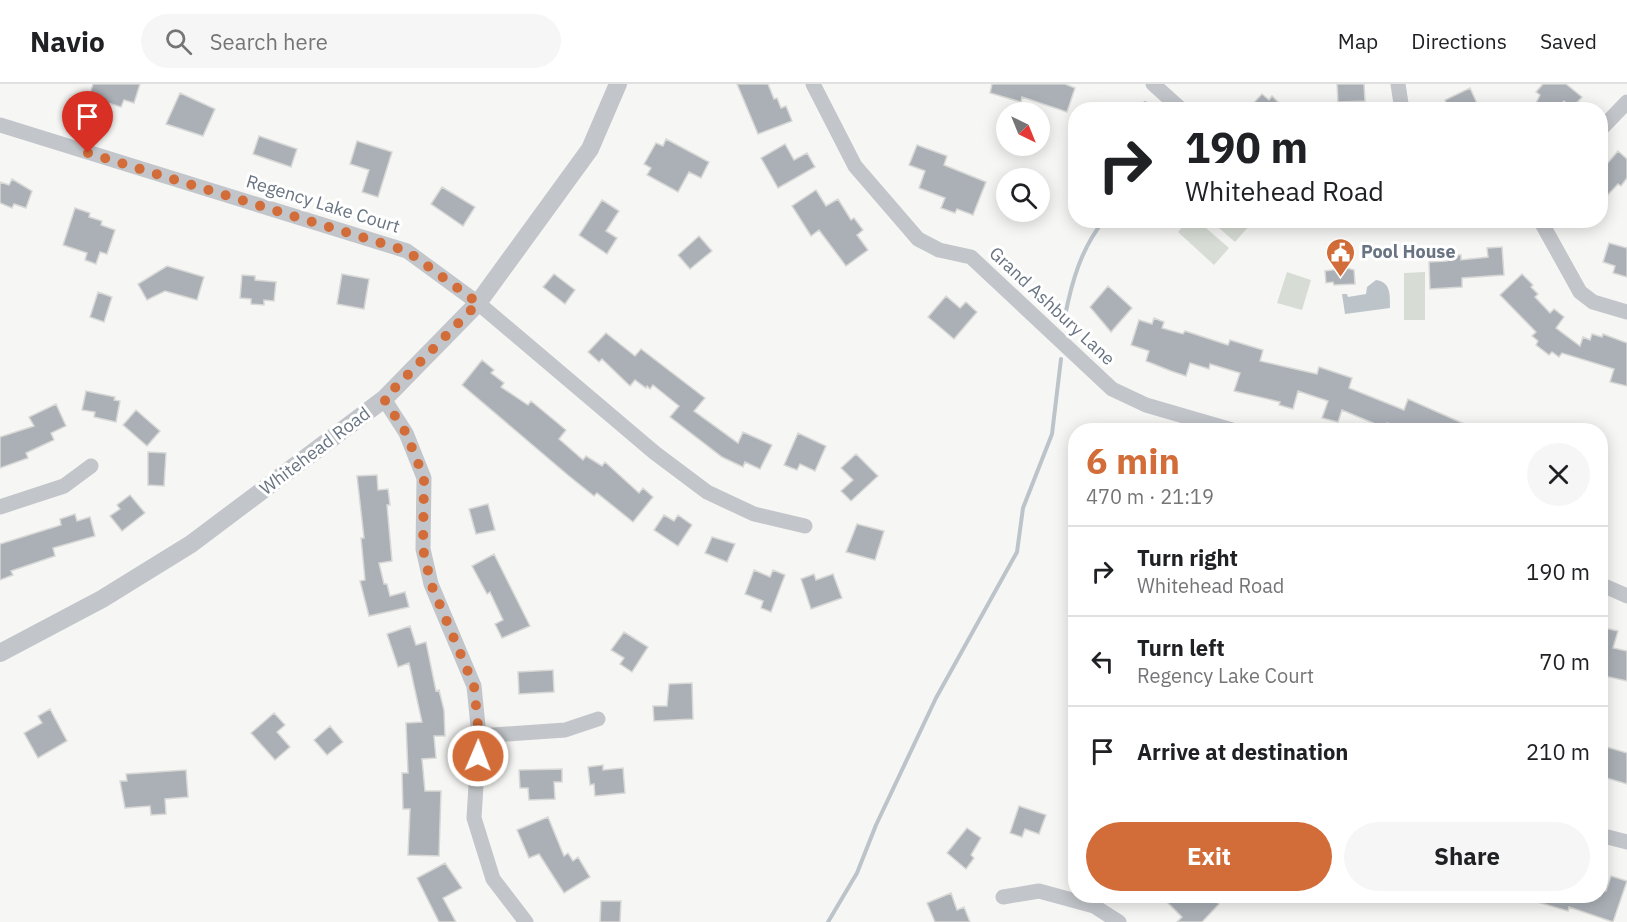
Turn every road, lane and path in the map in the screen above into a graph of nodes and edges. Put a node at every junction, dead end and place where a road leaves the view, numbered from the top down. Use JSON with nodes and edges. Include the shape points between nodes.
{"nodes":[{"id":1,"x":618,"y":84,"type":"edge"},
{"id":2,"x":813,"y":84,"type":"edge"},
{"id":3,"x":1153,"y":84,"type":"edge"},
{"id":4,"x":1398,"y":84,"type":"edge"},
{"id":5,"x":1173,"y":102,"type":"edge"},
{"id":6,"x":1401,"y":102,"type":"edge"},
{"id":7,"x":1627,"y":102,"type":"edge"},
{"id":8,"x":1608,"y":122,"type":"edge"},
{"id":9,"x":0,"y":125,"type":"edge"},
{"id":10,"x":1544,"y":228,"type":"edge"},
{"id":11,"x":478,"y":303,"type":"junction"},
{"id":12,"x":1627,"y":312,"type":"edge"},
{"id":13,"x":384,"y":399,"type":"junction"},
{"id":14,"x":1199,"y":423,"type":"edge"},
{"id":15,"x":92,"y":466,"type":"dead end"},
{"id":16,"x":0,"y":507,"type":"edge"},
{"id":17,"x":806,"y":525,"type":"dead end"},
{"id":18,"x":1608,"y":588,"type":"edge"},
{"id":19,"x":1627,"y":596,"type":"edge"},
{"id":20,"x":0,"y":653,"type":"edge"},
{"id":21,"x":598,"y":719,"type":"dead end"},
{"id":22,"x":479,"y":736,"type":"junction"},
{"id":23,"x":1608,"y":837,"type":"edge"},
{"id":24,"x":1627,"y":842,"type":"edge"},
{"id":25,"x":1004,"y":897,"type":"dead end"},
{"id":26,"x":1068,"y":899,"type":"edge"},
{"id":27,"x":1083,"y":903,"type":"edge"},
{"id":28,"x":525,"y":922,"type":"edge"},
{"id":29,"x":1119,"y":922,"type":"edge"}],
"edges":[{"from":1,"to":11,"type":"street","name":"Whitehead Road","via":[[590,149]]},
{"from":2,"to":14,"type":"street","name":"Grand Ashbury Lane","via":[[855,166],[918,239],[939,250],[971,257],[1112,389]]},
{"from":3,"to":5,"type":"street"},
{"from":4,"to":6,"type":"street"},
{"from":7,"to":8,"type":"street"},
{"from":9,"to":11,"type":"street","name":"Regency Lake Court","via":[[407,251]]},
{"from":10,"to":12,"type":"street","via":[[1580,292],[1593,302]]},
{"from":11,"to":13,"type":"street","name":"Whitehead Road"},
{"from":11,"to":17,"type":"street","name":"Regency Lake Court","via":[[655,453],[707,492],[754,514]]},
{"from":13,"to":20,"type":"street","name":"Whitehead Road","via":[[191,544]]},
{"from":13,"to":22,"type":"street","via":[[406,433],[424,478],[423,549],[431,584],[474,686]]},
{"from":15,"to":16,"type":"street","via":[[64,486]]},
{"from":18,"to":19,"type":"street"},
{"from":21,"to":22,"type":"street","via":[[565,730]]},
{"from":22,"to":28,"type":"street","via":[[474,818],[493,879]]},
{"from":23,"to":24,"type":"street"},
{"from":25,"to":26,"type":"street","via":[[1039,891]]},
{"from":27,"to":29,"type":"street"}]}
